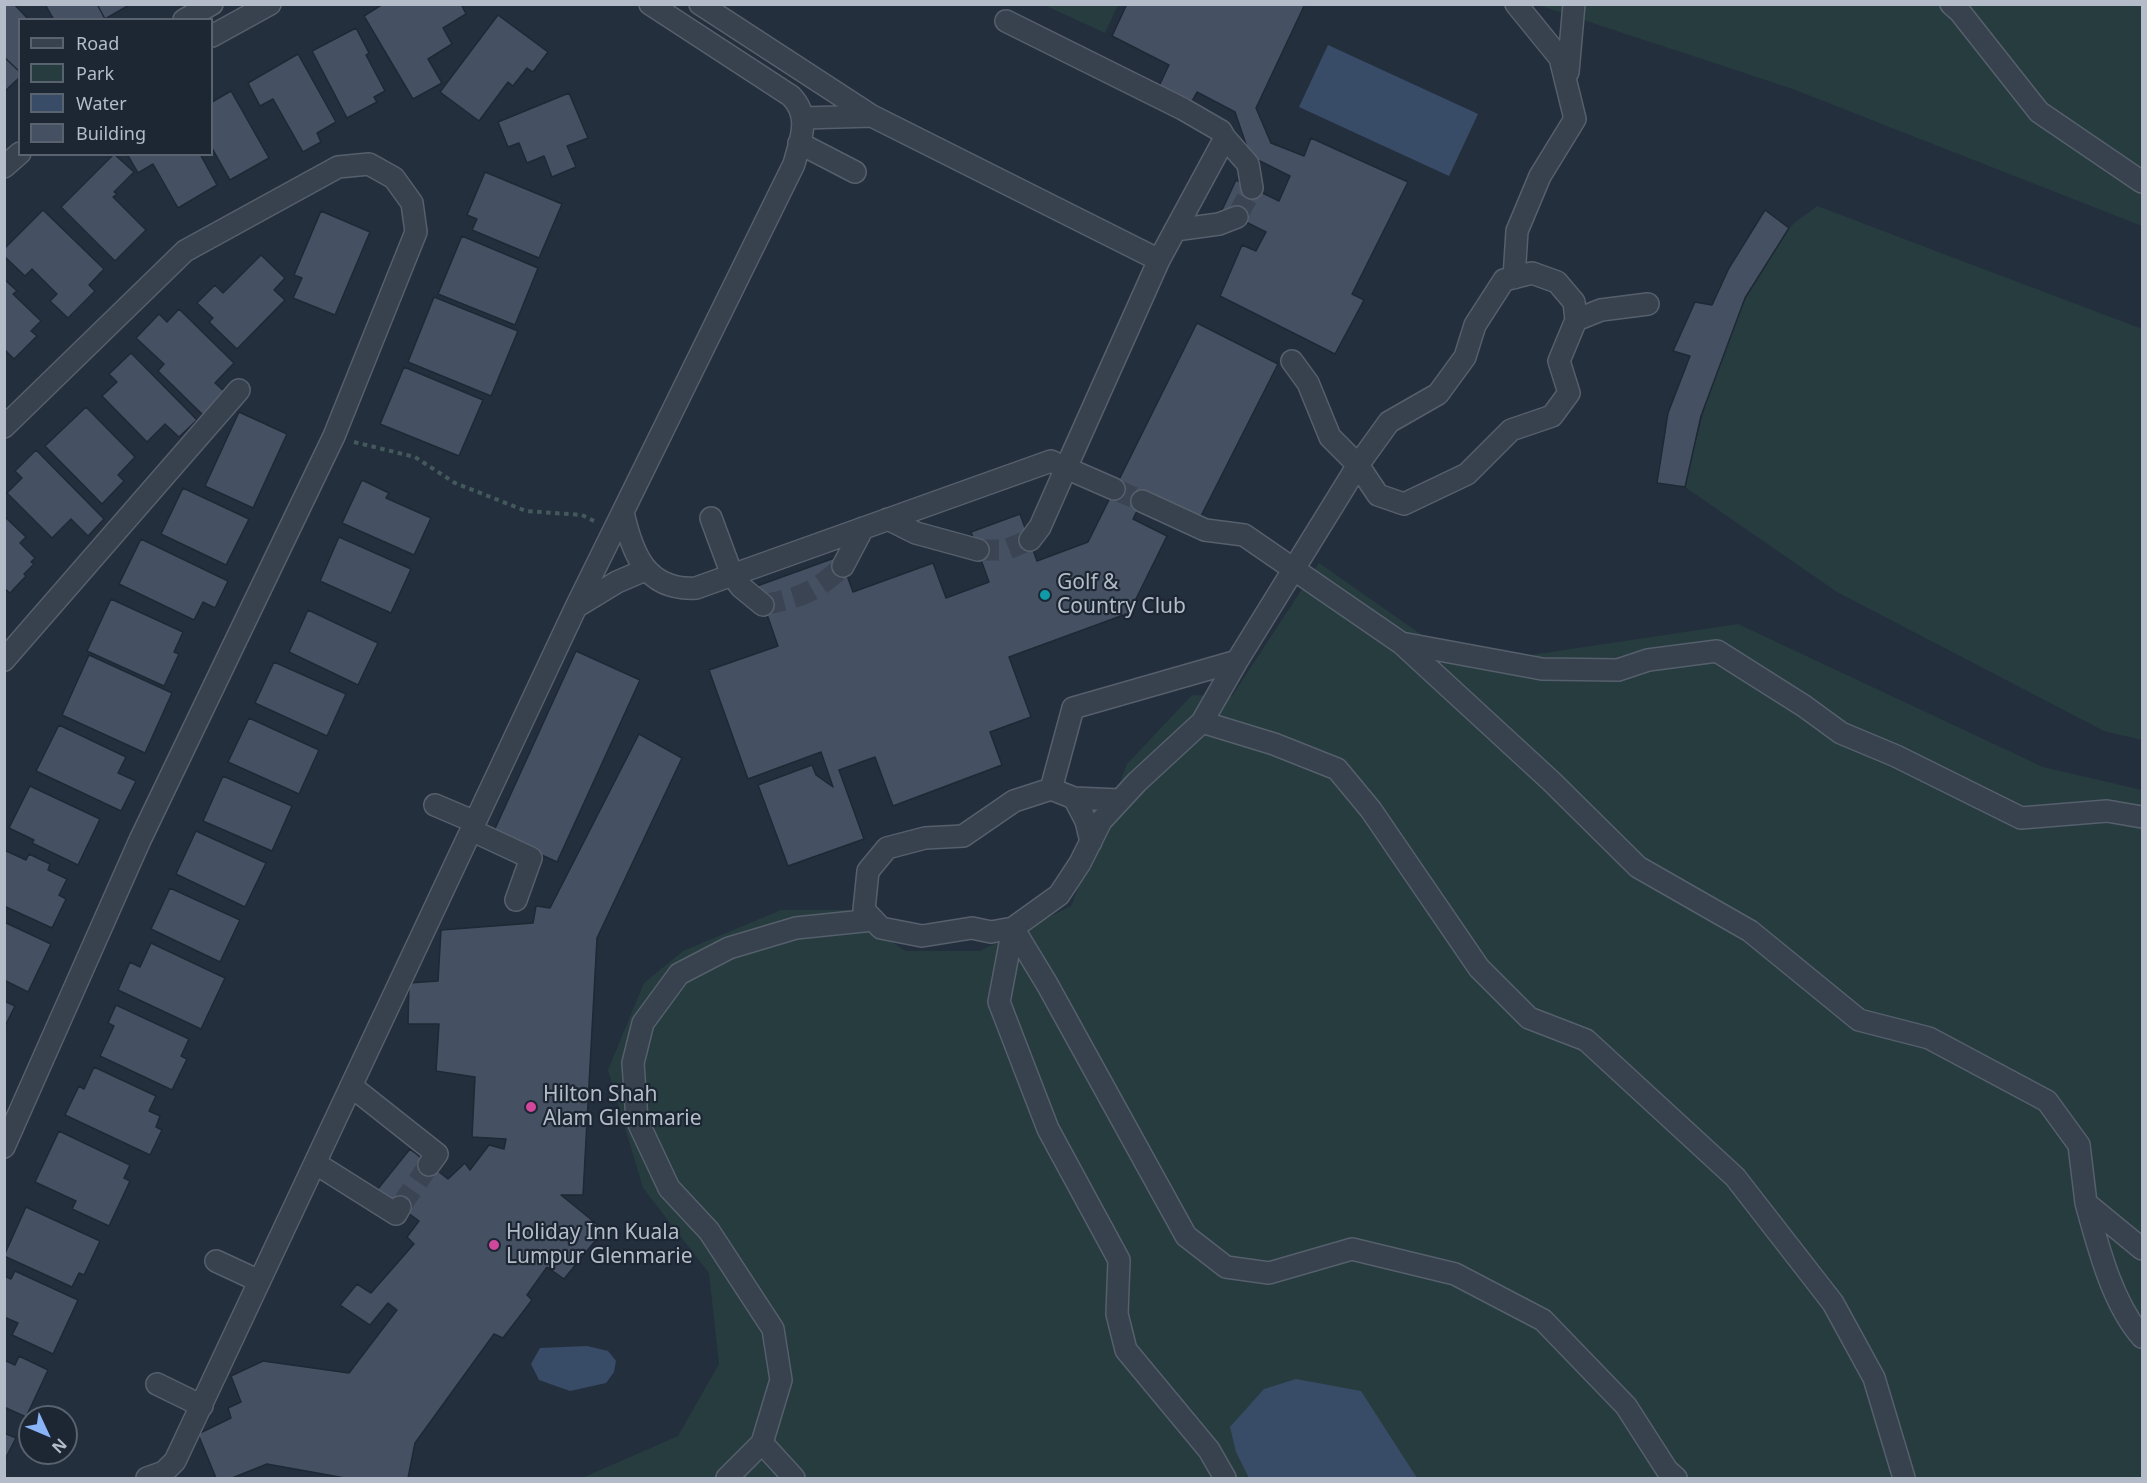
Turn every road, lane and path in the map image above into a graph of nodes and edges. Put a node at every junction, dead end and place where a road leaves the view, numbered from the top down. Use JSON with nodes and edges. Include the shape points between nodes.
{"nodes":[{"id":1,"x":212,"y":4,"type":"edge"},
{"id":2,"x":270,"y":4,"type":"edge"},
{"id":3,"x":650,"y":4,"type":"edge"},
{"id":4,"x":700,"y":4,"type":"edge"},
{"id":5,"x":1516,"y":4,"type":"edge"},
{"id":6,"x":1575,"y":4,"type":"edge"},
{"id":7,"x":1951,"y":4,"type":"edge"},
{"id":8,"x":188,"y":18,"type":"edge"},
{"id":9,"x":1006,"y":21,"type":"dead end"},
{"id":10,"x":213,"y":35,"type":"edge"},
{"id":11,"x":1568,"y":91,"type":"junction"},
{"id":12,"x":872,"y":116,"type":"junction"},
{"id":13,"x":804,"y":118,"type":"junction"},
{"id":14,"x":1225,"y":138,"type":"junction"},
{"id":15,"x":799,"y":143,"type":"junction"},
{"id":16,"x":18,"y":155,"type":"edge"},
{"id":17,"x":4,"y":167,"type":"edge"},
{"id":18,"x":855,"y":172,"type":"dead end"},
{"id":19,"x":2142,"y":182,"type":"edge"},
{"id":20,"x":1252,"y":188,"type":"tunnel mouth"},
{"id":21,"x":1237,"y":217,"type":"dead end"},
{"id":22,"x":1175,"y":230,"type":"junction"},
{"id":23,"x":1159,"y":260,"type":"junction"},
{"id":24,"x":1514,"y":278,"type":"junction"},
{"id":25,"x":1648,"y":304,"type":"dead end"},
{"id":26,"x":1576,"y":320,"type":"junction"},
{"id":27,"x":1292,"y":362,"type":"dead end"},
{"id":28,"x":239,"y":390,"type":"dead end"},
{"id":29,"x":4,"y":427,"type":"edge"},
{"id":30,"x":334,"y":436,"type":"junction"},
{"id":31,"x":1358,"y":465,"type":"junction"},
{"id":32,"x":1066,"y":468,"type":"junction"},
{"id":33,"x":1114,"y":489,"type":"tunnel mouth"},
{"id":34,"x":1142,"y":501,"type":"tunnel mouth"},
{"id":35,"x":623,"y":512,"type":"junction"},
{"id":36,"x":711,"y":518,"type":"dead end"},
{"id":37,"x":888,"y":519,"type":"junction"},
{"id":38,"x":863,"y":528,"type":"junction"},
{"id":39,"x":614,"y":531,"type":"junction"},
{"id":40,"x":1030,"y":540,"type":"tunnel mouth"},
{"id":41,"x":978,"y":550,"type":"tunnel mouth"},
{"id":42,"x":843,"y":566,"type":"tunnel mouth"},
{"id":43,"x":1296,"y":569,"type":"junction"},
{"id":44,"x":645,"y":570,"type":"junction"},
{"id":45,"x":732,"y":575,"type":"junction"},
{"id":46,"x":764,"y":605,"type":"dead end"},
{"id":47,"x":576,"y":607,"type":"junction"},
{"id":48,"x":1401,"y":643,"type":"junction"},
{"id":49,"x":4,"y":660,"type":"edge"},
{"id":50,"x":1237,"y":662,"type":"junction"},
{"id":51,"x":1202,"y":722,"type":"junction"},
{"id":52,"x":1051,"y":789,"type":"junction"},
{"id":53,"x":1074,"y":798,"type":"junction"},
{"id":54,"x":1120,"y":800,"type":"junction"},
{"id":55,"x":435,"y":805,"type":"dead end"},
{"id":56,"x":2142,"y":817,"type":"edge"},
{"id":57,"x":473,"y":826,"type":"junction"},
{"id":58,"x":1091,"y":842,"type":"junction"},
{"id":59,"x":516,"y":900,"type":"dead end"},
{"id":60,"x":873,"y":920,"type":"junction"},
{"id":61,"x":1013,"y":928,"type":"junction"},
{"id":62,"x":351,"y":1086,"type":"junction"},
{"id":63,"x":4,"y":1147,"type":"edge"},
{"id":64,"x":315,"y":1163,"type":"junction"},
{"id":65,"x":429,"y":1165,"type":"dead end"},
{"id":66,"x":2086,"y":1203,"type":"junction"},
{"id":67,"x":400,"y":1208,"type":"dead end"},
{"id":68,"x":2142,"y":1249,"type":"edge"},
{"id":69,"x":216,"y":1261,"type":"dead end"},
{"id":70,"x":259,"y":1281,"type":"junction"},
{"id":71,"x":2142,"y":1337,"type":"edge"},
{"id":72,"x":157,"y":1384,"type":"dead end"},
{"id":73,"x":202,"y":1406,"type":"junction"},
{"id":74,"x":762,"y":1443,"type":"junction"},
{"id":75,"x":147,"y":1479,"type":"edge"},
{"id":76,"x":727,"y":1479,"type":"edge"},
{"id":77,"x":794,"y":1479,"type":"edge"},
{"id":78,"x":1225,"y":1479,"type":"edge"},
{"id":79,"x":1676,"y":1479,"type":"edge"},
{"id":80,"x":1904,"y":1479,"type":"edge"}],
"edges":[{"from":1,"to":8,"type":"street"},
{"from":2,"to":10,"type":"street"},
{"from":3,"to":13,"type":"street","via":[[791,96]]},
{"from":4,"to":12,"type":"street"},
{"from":5,"to":11,"type":"street","via":[[1560,58]]},
{"from":6,"to":11,"type":"street","via":[[1568,52]]},
{"from":7,"to":19,"type":"street","via":[[2039,112]]},
{"from":9,"to":14,"type":"street","via":[[1183,109],[1221,130]]},
{"from":11,"to":24,"type":"street","via":[[1575,119],[1540,176],[1517,231]]},
{"from":12,"to":13,"type":"street"},
{"from":12,"to":23,"type":"street"},
{"from":13,"to":15,"type":"street"},
{"from":14,"to":20,"type":"street","via":[[1248,164]]},
{"from":14,"to":22,"type":"street"},
{"from":15,"to":18,"type":"street"},
{"from":15,"to":35,"type":"street","via":[[794,164]]},
{"from":16,"to":17,"type":"street"},
{"from":21,"to":22,"type":"street","via":[[1219,224]]},
{"from":22,"to":23,"type":"street"},
{"from":23,"to":32,"type":"street"},
{"from":24,"to":26,"type":"street","via":[[1532,273],[1557,282],[1574,302]]},
{"from":24,"to":31,"type":"street","via":[[1504,280],[1475,325],[1465,357],[1438,394],[1389,422]]},
{"from":25,"to":26,"type":"street","via":[[1601,310]]},
{"from":26,"to":31,"type":"street","via":[[1559,361],[1569,393],[1552,416],[1511,430],[1467,474],[1404,504],[1378,495]]},
{"from":27,"to":31,"type":"street","via":[[1308,383],[1330,437]]},
{"from":28,"to":49,"type":"street"},
{"from":29,"to":30,"type":"street","via":[[185,251],[338,167],[369,164],[394,178],[406,194],[412,203],[416,232]]},
{"from":30,"to":39,"type":"path","via":[[415,457],[454,483],[526,511],[582,515]]},
{"from":30,"to":63,"type":"street","via":[[140,840]]},
{"from":31,"to":43,"type":"street"},
{"from":32,"to":33,"type":"street"},
{"from":32,"to":37,"type":"street","via":[[1052,460]]},
{"from":32,"to":40,"type":"street","via":[[1040,527]]},
{"from":34,"to":43,"type":"street","via":[[1205,530],[1244,535]]},
{"from":35,"to":39,"type":"street"},
{"from":35,"to":44,"type":"street","via":[[630,544]]},
{"from":36,"to":45,"type":"street"},
{"from":37,"to":38,"type":"street"},
{"from":37,"to":41,"type":"street","via":[[915,533]]},
{"from":38,"to":42,"type":"street"},
{"from":38,"to":45,"type":"street"},
{"from":39,"to":47,"type":"street"},
{"from":43,"to":48,"type":"street"},
{"from":43,"to":50,"type":"street"},
{"from":44,"to":45,"type":"street","via":[[666,584],[683,589]]},
{"from":44,"to":47,"type":"street"},
{"from":45,"to":46,"type":"street"},
{"from":47,"to":57,"type":"street"},
{"from":48,"to":56,"type":"street","via":[[1542,669],[1618,670],[1648,660],[1716,651],[1841,733],[2021,818],[2107,811]]},
{"from":48,"to":66,"type":"street","via":[[1638,867],[1750,931],[1859,1020],[1929,1038],[2047,1101],[2079,1145]]},
{"from":50,"to":51,"type":"street"},
{"from":50,"to":52,"type":"street","via":[[1073,708]]},
{"from":51,"to":54,"type":"street"},
{"from":51,"to":80,"type":"street","via":[[1337,769],[1371,810],[1479,968],[1529,1018],[1586,1040],[1735,1177],[1833,1303],[1874,1378]]},
{"from":52,"to":53,"type":"street"},
{"from":52,"to":60,"type":"street","via":[[1014,801],[963,836],[925,838],[887,848],[868,871],[864,910]]},
{"from":53,"to":54,"type":"street"},
{"from":53,"to":58,"type":"street"},
{"from":54,"to":58,"type":"street","via":[[1101,821]]},
{"from":55,"to":57,"type":"street"},
{"from":57,"to":59,"type":"street","via":[[531,858]]},
{"from":57,"to":62,"type":"street"},
{"from":58,"to":61,"type":"street","via":[[1059,895]]},
{"from":60,"to":61,"type":"street","via":[[881,928],[922,936],[972,928],[991,932]]},
{"from":60,"to":74,"type":"street","via":[[796,928],[729,948],[679,974],[643,1023],[633,1063],[638,1120],[669,1188],[709,1231],[773,1329],[781,1380]]},
{"from":61,"to":78,"type":"street","via":[[999,1002],[1048,1129],[1119,1260],[1117,1314],[1126,1350],[1209,1450]]},
{"from":61,"to":79,"type":"street","via":[[1186,1236],[1226,1268],[1269,1274],[1352,1249],[1455,1274],[1543,1320],[1626,1406]]},
{"from":62,"to":64,"type":"street"},
{"from":62,"to":65,"type":"street","via":[[436,1154]]},
{"from":64,"to":67,"type":"street","via":[[396,1214]]},
{"from":64,"to":70,"type":"street"},
{"from":66,"to":68,"type":"street"},
{"from":66,"to":71,"type":"street","via":[[2102,1260]]},
{"from":69,"to":70,"type":"street"},
{"from":70,"to":73,"type":"street"},
{"from":72,"to":73,"type":"street"},
{"from":73,"to":75,"type":"street","via":[[176,1461],[164,1472]]},
{"from":74,"to":76,"type":"street"},
{"from":74,"to":77,"type":"street"}]}
